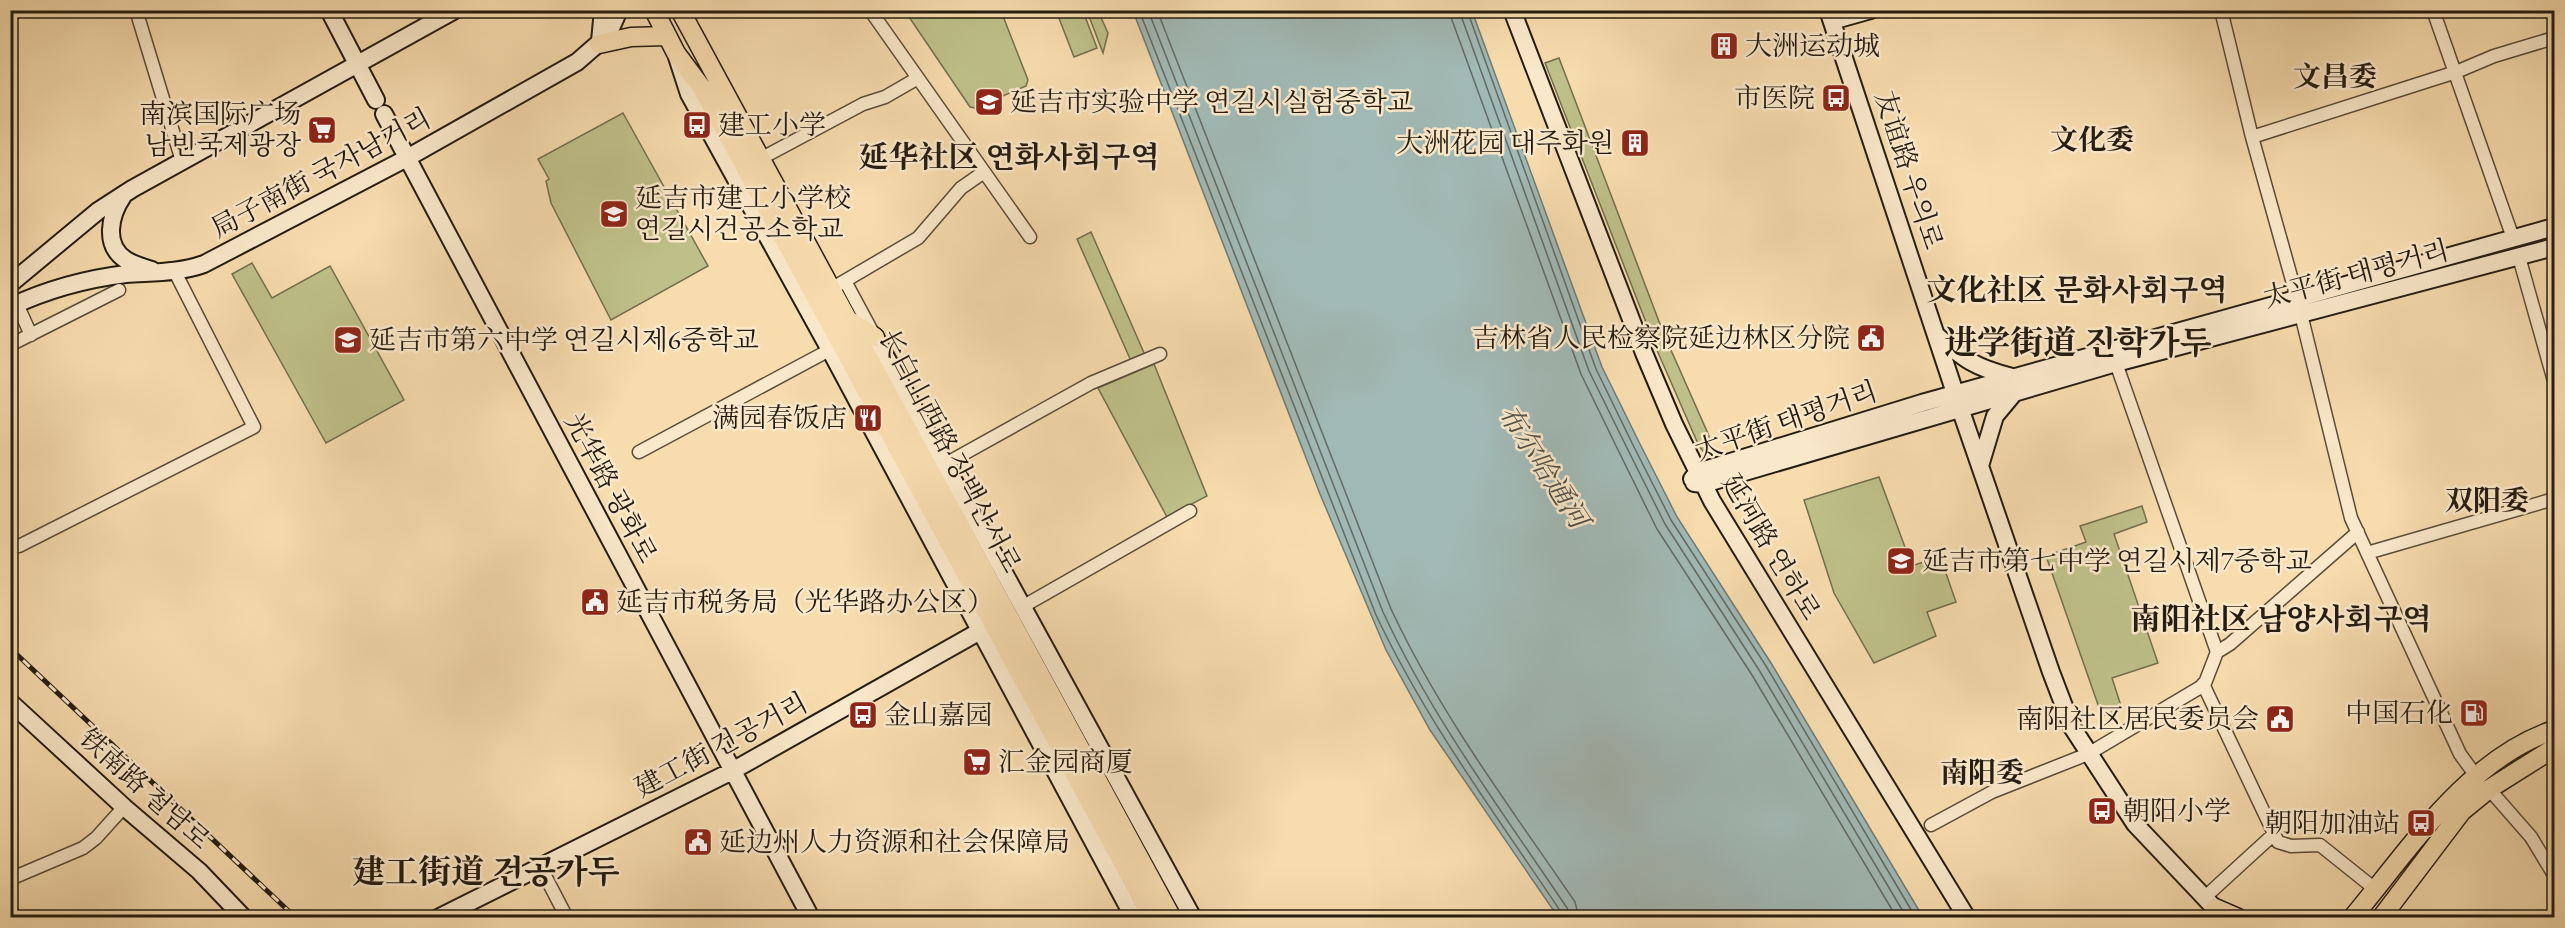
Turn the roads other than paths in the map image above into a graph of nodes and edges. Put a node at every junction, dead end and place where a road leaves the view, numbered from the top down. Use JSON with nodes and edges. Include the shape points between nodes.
{"nodes":[{"id":1,"x":136,"y":10,"type":"edge"},
{"id":2,"x":329,"y":10,"type":"edge"},
{"id":3,"x":455,"y":10,"type":"edge"},
{"id":4,"x":603,"y":10,"type":"edge"},
{"id":5,"x":620,"y":10,"type":"edge"},
{"id":6,"x":654,"y":10,"type":"edge"},
{"id":7,"x":680,"y":10,"type":"edge"},
{"id":8,"x":870,"y":10,"type":"edge"},
{"id":9,"x":1501,"y":10,"type":"edge"},
{"id":10,"x":1512,"y":10,"type":"edge"},
{"id":11,"x":1871,"y":10,"type":"edge"},
{"id":12,"x":2221,"y":10,"type":"edge"},
{"id":13,"x":2433,"y":10,"type":"edge"},
{"id":14,"x":1830,"y":16,"type":"edge"},
{"id":15,"x":667,"y":36,"type":"junction"},
{"id":16,"x":2554,"y":38,"type":"edge"},
{"id":17,"x":599,"y":45,"type":"junction"},
{"id":18,"x":358,"y":66,"type":"junction"},
{"id":19,"x":2456,"y":72,"type":"junction"},
{"id":20,"x":918,"y":78,"type":"junction"},
{"id":21,"x":2252,"y":137,"type":"junction"},
{"id":22,"x":407,"y":158,"type":"junction"},
{"id":23,"x":760,"y":159,"type":"junction"},
{"id":24,"x":182,"y":161,"type":"junction"},
{"id":25,"x":984,"y":172,"type":"junction"},
{"id":26,"x":126,"y":193,"type":"junction"},
{"id":27,"x":2554,"y":227,"type":"edge"},
{"id":28,"x":1030,"y":237,"type":"dead end"},
{"id":29,"x":2513,"y":238,"type":"junction"},
{"id":30,"x":2554,"y":248,"type":"edge"},
{"id":31,"x":2519,"y":257,"type":"junction"},
{"id":32,"x":167,"y":272,"type":"junction"},
{"id":33,"x":10,"y":284,"type":"edge"},
{"id":34,"x":838,"y":285,"type":"junction"},
{"id":35,"x":119,"y":290,"type":"dead end"},
{"id":36,"x":14,"y":305,"type":"edge"},
{"id":37,"x":2299,"y":306,"type":"junction"},
{"id":38,"x":848,"y":320,"type":"junction"},
{"id":39,"x":1936,"y":334,"type":"junction"},
{"id":40,"x":31,"y":335,"type":"junction"},
{"id":41,"x":875,"y":337,"type":"junction"},
{"id":42,"x":10,"y":345,"type":"edge"},
{"id":43,"x":835,"y":347,"type":"junction"},
{"id":44,"x":1160,"y":354,"type":"dead end"},
{"id":45,"x":2116,"y":363,"type":"junction"},
{"id":46,"x":2554,"y":381,"type":"edge"},
{"id":47,"x":2013,"y":385,"type":"junction"},
{"id":48,"x":1957,"y":400,"type":"junction"},
{"id":49,"x":639,"y":452,"type":"dead end"},
{"id":50,"x":1980,"y":466,"type":"junction"},
{"id":51,"x":938,"y":468,"type":"junction"},
{"id":52,"x":1697,"y":479,"type":"junction"},
{"id":53,"x":2554,"y":499,"type":"edge"},
{"id":54,"x":1190,"y":511,"type":"dead end"},
{"id":55,"x":2358,"y":532,"type":"junction"},
{"id":56,"x":19,"y":546,"type":"dead end"},
{"id":57,"x":2367,"y":553,"type":"junction"},
{"id":58,"x":1000,"y":619,"type":"junction"},
{"id":59,"x":2217,"y":652,"type":"junction"},
{"id":60,"x":2203,"y":684,"type":"junction"},
{"id":61,"x":10,"y":702,"type":"edge"},
{"id":62,"x":2554,"y":730,"type":"edge"},
{"id":63,"x":2554,"y":748,"type":"edge"},
{"id":64,"x":2088,"y":754,"type":"junction"},
{"id":65,"x":732,"y":771,"type":"junction"},
{"id":66,"x":2482,"y":782,"type":"junction"},
{"id":67,"x":124,"y":807,"type":"junction"},
{"id":68,"x":1931,"y":825,"type":"dead end"},
{"id":69,"x":2274,"y":834,"type":"junction"},
{"id":70,"x":541,"y":868,"type":"junction"},
{"id":71,"x":2554,"y":875,"type":"edge"},
{"id":72,"x":10,"y":879,"type":"edge"},
{"id":73,"x":2375,"y":889,"type":"junction"},
{"id":74,"x":2215,"y":910,"type":"edge"},
{"id":75,"x":2355,"y":913,"type":"edge"},
{"id":76,"x":244,"y":918,"type":"edge"},
{"id":77,"x":438,"y":918,"type":"edge"},
{"id":78,"x":567,"y":918,"type":"edge"},
{"id":79,"x":811,"y":918,"type":"edge"},
{"id":80,"x":1134,"y":918,"type":"edge"},
{"id":81,"x":1153,"y":918,"type":"edge"},
{"id":82,"x":1172,"y":918,"type":"edge"},
{"id":83,"x":1193,"y":918,"type":"edge"},
{"id":84,"x":1954,"y":918,"type":"edge"},
{"id":85,"x":1967,"y":918,"type":"edge"},
{"id":86,"x":2238,"y":918,"type":"edge"},
{"id":87,"x":2338,"y":918,"type":"edge"},
{"id":88,"x":2381,"y":918,"type":"edge"}],
"edges":[{"from":1,"to":24,"type":"street"},
{"from":2,"to":18,"type":"main road","name":"光华路 광화로"},
{"from":3,"to":18,"type":"main road"},
{"from":4,"to":17,"type":"main road"},
{"from":5,"to":17,"type":"main road","name":"局子南街 국자남거리"},
{"from":6,"to":15,"type":"main road","name":"长白山西路 장백산서로"},
{"from":7,"to":23,"type":"main road","name":"长白山西路 장백산서로"},
{"from":8,"to":20,"type":"street"},
{"from":9,"to":52,"type":"main road","name":"延河路 연하로","via":[[1638,367]]},
{"from":10,"to":52,"type":"main road","name":"延河路 연하로","via":[[1644,353]]},
{"from":11,"to":14,"type":"main road"},
{"from":12,"to":21,"type":"street"},
{"from":13,"to":19,"type":"street"},
{"from":14,"to":39,"type":"main road","name":"友谊路 우의로"},
{"from":15,"to":17,"type":"main road","via":[[632,37]]},
{"from":15,"to":43,"type":"main road","name":"长白山西路 장백산서로","via":[[702,88]]},
{"from":16,"to":19,"type":"street"},
{"from":17,"to":22,"type":"main road","name":"局子南街 국자남거리","via":[[577,62]]},
{"from":18,"to":22,"type":"main road","name":"光华路 광화로"},
{"from":18,"to":24,"type":"main road"},
{"from":19,"to":21,"type":"street"},
{"from":19,"to":29,"type":"street"},
{"from":20,"to":23,"type":"street"},
{"from":20,"to":25,"type":"street"},
{"from":21,"to":37,"type":"street"},
{"from":22,"to":32,"type":"main road","name":"局子南街 국자남거리","via":[[211,261],[185,271]]},
{"from":22,"to":65,"type":"main road","name":"光华路 광화로"},
{"from":23,"to":34,"type":"main road","name":"长白山西路 장백산서로"},
{"from":24,"to":26,"type":"main road"},
{"from":25,"to":28,"type":"street"},
{"from":25,"to":34,"type":"street","via":[[961,188],[918,238]]},
{"from":26,"to":32,"type":"main road","via":[[112,217],[112,240],[119,254]]},
{"from":26,"to":33,"type":"main road","via":[[98,211]]},
{"from":27,"to":29,"type":"main road","name":"太平街 태평거리"},
{"from":29,"to":37,"type":"main road","name":"太平街 태평거리"},
{"from":30,"to":31,"type":"main road","name":"太平街 태평거리"},
{"from":31,"to":37,"type":"main road","name":"太平街 태평거리"},
{"from":31,"to":46,"type":"street"},
{"from":32,"to":36,"type":"main road","name":"局子南街 국자남거리","via":[[95,278]]},
{"from":32,"to":56,"type":"street","via":[[254,427]]},
{"from":34,"to":38,"type":"main road","name":"长白山西路 장백산서로"},
{"from":34,"to":41,"type":"street"},
{"from":35,"to":40,"type":"street"},
{"from":36,"to":40,"type":"street"},
{"from":37,"to":45,"type":"main road","name":"太平街 태평거리"},
{"from":37,"to":47,"type":"main road","name":"太平街 태평거리"},
{"from":37,"to":55,"type":"street","via":[[2351,518]]},
{"from":38,"to":41,"type":"main road"},
{"from":38,"to":51,"type":"main road","name":"长白山西路 장백산서로"},
{"from":39,"to":47,"type":"main road","via":[[1972,364]]},
{"from":39,"to":48,"type":"main road","name":"友谊路 우의로"},
{"from":40,"to":42,"type":"street"},
{"from":41,"to":51,"type":"main road","name":"长白山西路 장백산서로"},
{"from":43,"to":49,"type":"street"},
{"from":43,"to":58,"type":"main road","name":"长白山西路 장백산서로"},
{"from":44,"to":51,"type":"street","via":[[1091,383]]},
{"from":45,"to":47,"type":"main road","name":"太平街 태평거리"},
{"from":45,"to":59,"type":"street"},
{"from":47,"to":48,"type":"main road","name":"太平街 태평거리"},
{"from":47,"to":50,"type":"main road","via":[[1995,417]]},
{"from":48,"to":50,"type":"main road","name":"友谊路 우의로"},
{"from":48,"to":52,"type":"main road","name":"太平街 태평거리"},
{"from":50,"to":64,"type":"main road","name":"友谊路 우의로","via":[[2061,700]]},
{"from":51,"to":58,"type":"main road","name":"长白山西路 장백산서로"},
{"from":52,"to":84,"type":"main road","name":"延河路 연하로"},
{"from":52,"to":85,"type":"main road","name":"延河路 연하로"},
{"from":53,"to":57,"type":"street"},
{"from":54,"to":58,"type":"street"},
{"from":55,"to":57,"type":"street"},
{"from":55,"to":59,"type":"street"},
{"from":57,"to":66,"type":"street","via":[[2460,754]]},
{"from":58,"to":65,"type":"main road","name":"建工街 건공거리"},
{"from":58,"to":80,"type":"main road","name":"长白山西路 장백산서로"},
{"from":58,"to":81,"type":"main road","name":"长白山西路 장백산서로"},
{"from":58,"to":82,"type":"main road","name":"长白山西路 장백산서로"},
{"from":58,"to":83,"type":"main road","name":"长白山西路 장백산서로"},
{"from":59,"to":60,"type":"street"},
{"from":60,"to":64,"type":"street"},
{"from":60,"to":69,"type":"street"},
{"from":61,"to":67,"type":"main road","name":"铁南路 철남로"},
{"from":62,"to":66,"type":"main road","via":[[2503,755]]},
{"from":63,"to":66,"type":"main road"},
{"from":64,"to":68,"type":"street","via":[[1992,792]]},
{"from":64,"to":74,"type":"main road","name":"友谊路 우의로","via":[[2135,824]]},
{"from":65,"to":70,"type":"main road","name":"建工街 건공거리"},
{"from":65,"to":79,"type":"main road","name":"光华路 광화로"},
{"from":66,"to":71,"type":"street","via":[[2531,837]]},
{"from":66,"to":73,"type":"main road","via":[[2450,800]]},
{"from":66,"to":88,"type":"main road"},
{"from":67,"to":72,"type":"street","via":[[83,848]]},
{"from":67,"to":76,"type":"main road","name":"铁南路 철남로","via":[[200,871]]},
{"from":69,"to":73,"type":"street","via":[[2283,845],[2320,845]]},
{"from":69,"to":74,"type":"street"},
{"from":70,"to":77,"type":"main road","name":"建工街 건공거리"},
{"from":70,"to":78,"type":"street"},
{"from":73,"to":75,"type":"main road"},
{"from":74,"to":86,"type":"main road"},
{"from":75,"to":87,"type":"main road"}]}
